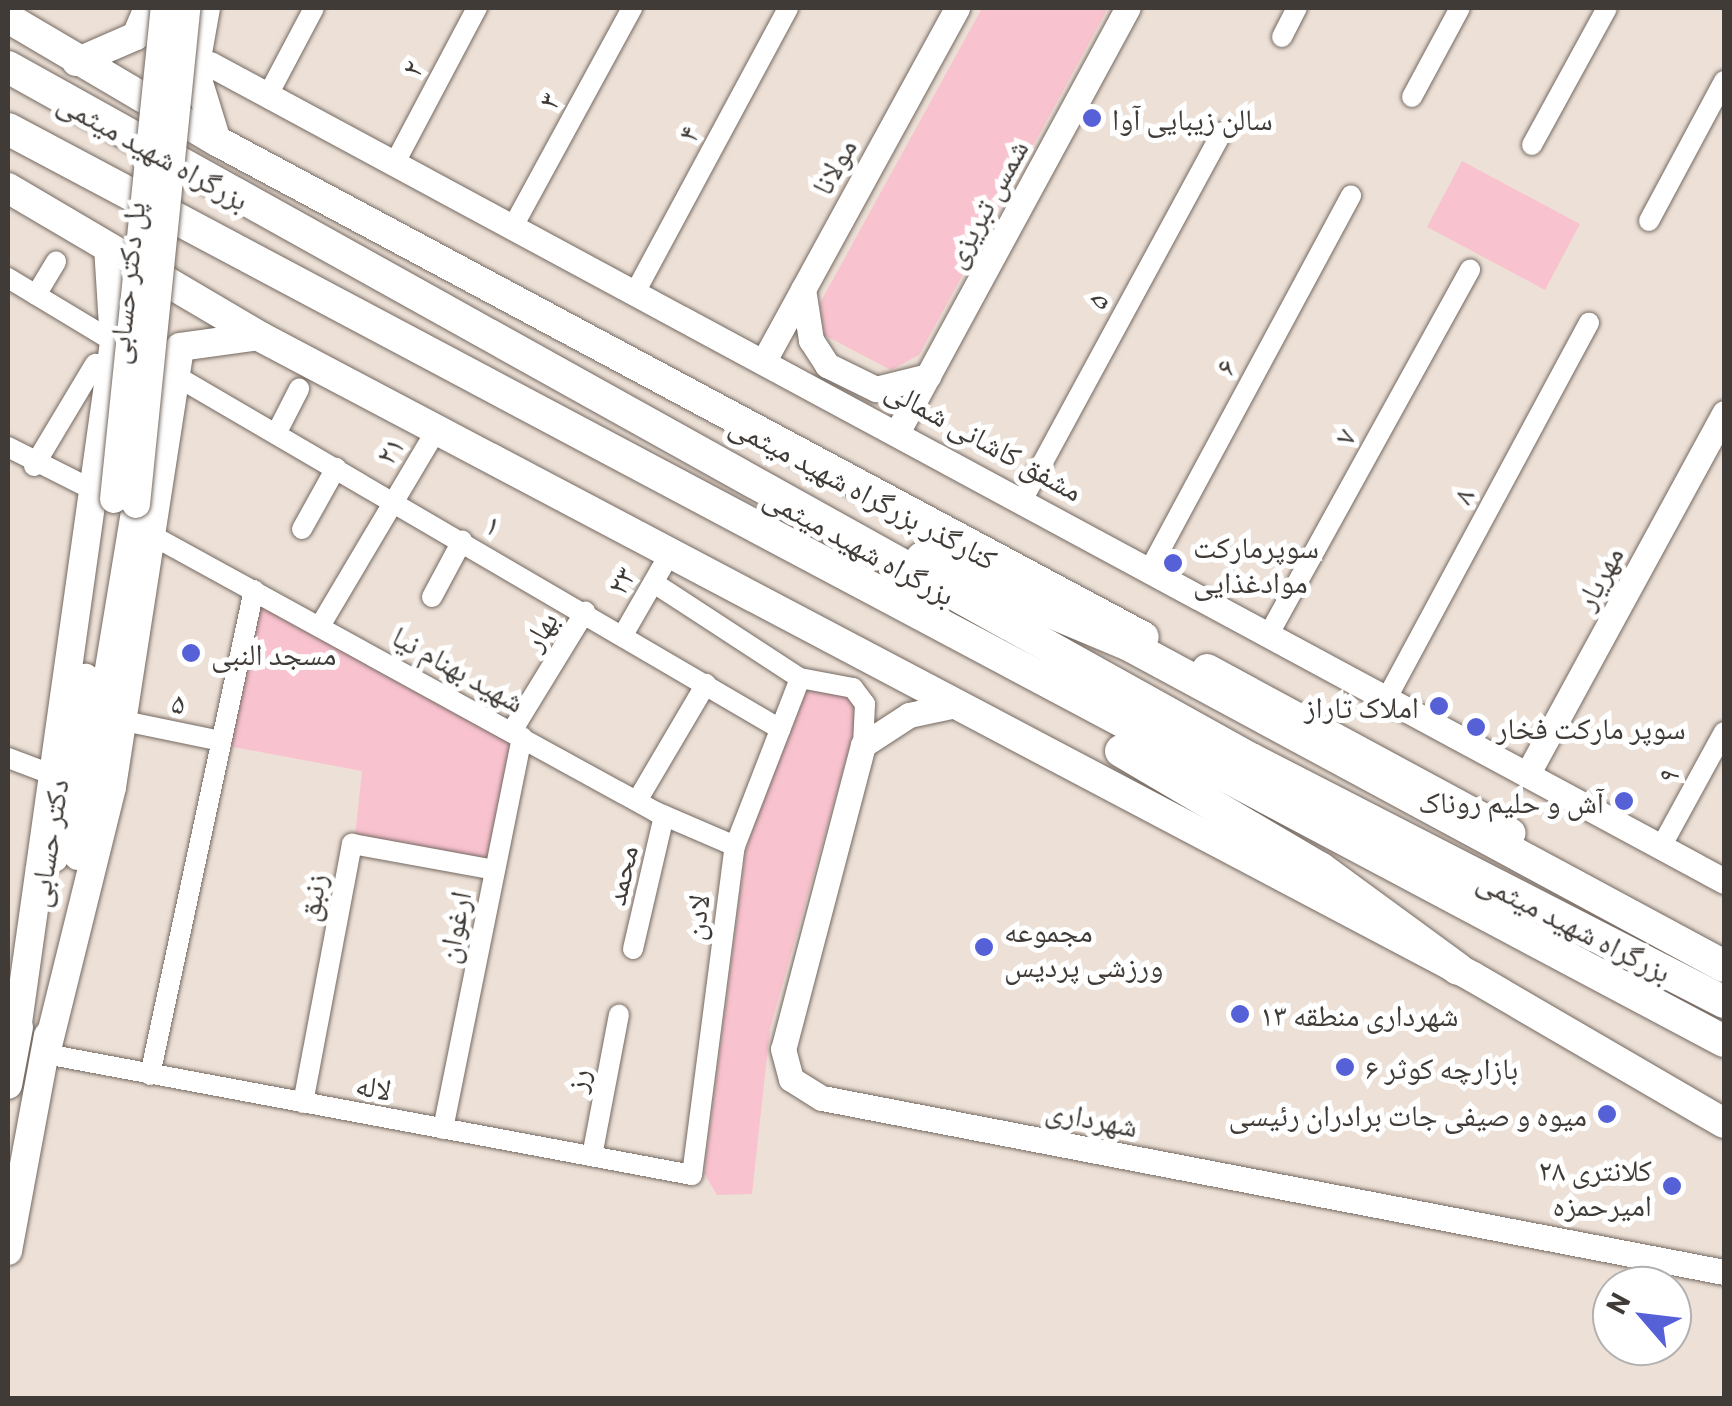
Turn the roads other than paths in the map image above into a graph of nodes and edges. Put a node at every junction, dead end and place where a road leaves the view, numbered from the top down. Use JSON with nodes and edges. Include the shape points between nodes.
{"nodes":[{"id":1,"x":186,"y":8,"type":"edge"},
{"id":2,"x":206,"y":8,"type":"edge"},
{"id":3,"x":314,"y":8,"type":"edge"},
{"id":4,"x":477,"y":8,"type":"edge"},
{"id":5,"x":632,"y":8,"type":"edge"},
{"id":6,"x":788,"y":8,"type":"edge"},
{"id":7,"x":957,"y":8,"type":"edge"},
{"id":8,"x":1128,"y":8,"type":"edge"},
{"id":9,"x":1298,"y":8,"type":"edge"},
{"id":10,"x":1460,"y":8,"type":"edge"},
{"id":11,"x":1606,"y":8,"type":"edge"},
{"id":12,"x":153,"y":13,"type":"edge"},
{"id":13,"x":8,"y":18,"type":"edge"},
{"id":14,"x":1282,"y":37,"type":"dead end"},
{"id":15,"x":205,"y":54,"type":"junction"},
{"id":16,"x":76,"y":62,"type":"junction"},
{"id":17,"x":8,"y":68,"type":"edge"},
{"id":18,"x":1724,"y":81,"type":"edge"},
{"id":19,"x":268,"y":92,"type":"junction"},
{"id":20,"x":1412,"y":96,"type":"dead end"},
{"id":21,"x":8,"y":130,"type":"edge"},
{"id":22,"x":1222,"y":132,"type":"dead end"},
{"id":23,"x":217,"y":141,"type":"junction"},
{"id":24,"x":1532,"y":145,"type":"dead end"},
{"id":25,"x":398,"y":157,"type":"junction"},
{"id":26,"x":8,"y":188,"type":"edge"},
{"id":27,"x":1351,"y":195,"type":"dead end"},
{"id":28,"x":516,"y":221,"type":"junction"},
{"id":29,"x":1649,"y":221,"type":"dead end"},
{"id":30,"x":108,"y":247,"type":"junction"},
{"id":31,"x":56,"y":262,"type":"dead end"},
{"id":32,"x":1470,"y":269,"type":"dead end"},
{"id":33,"x":8,"y":278,"type":"edge"},
{"id":34,"x":638,"y":288,"type":"junction"},
{"id":35,"x":803,"y":289,"type":"junction"},
{"id":36,"x":36,"y":295,"type":"junction"},
{"id":37,"x":1589,"y":323,"type":"dead end"},
{"id":38,"x":114,"y":335,"type":"junction"},
{"id":39,"x":260,"y":336,"type":"junction"},
{"id":40,"x":180,"y":347,"type":"junction"},
{"id":41,"x":766,"y":356,"type":"junction"},
{"id":42,"x":94,"y":364,"type":"dead end"},
{"id":43,"x":176,"y":376,"type":"junction"},
{"id":44,"x":928,"y":376,"type":"junction"},
{"id":45,"x":300,"y":390,"type":"dead end"},
{"id":46,"x":1724,"y":413,"type":"edge"},
{"id":47,"x":899,"y":428,"type":"junction"},
{"id":48,"x":436,"y":430,"type":"junction"},
{"id":49,"x":276,"y":434,"type":"junction"},
{"id":50,"x":8,"y":447,"type":"edge"},
{"id":51,"x":34,"y":466,"type":"junction"},
{"id":52,"x":336,"y":468,"type":"junction"},
{"id":53,"x":728,"y":473,"type":"junction"},
{"id":54,"x":1024,"y":497,"type":"junction"},
{"id":55,"x":115,"y":498,"type":"junction"},
{"id":56,"x":393,"y":500,"type":"junction"},
{"id":57,"x":710,"y":506,"type":"junction"},
{"id":58,"x":302,"y":528,"type":"dead end"},
{"id":59,"x":156,"y":536,"type":"junction"},
{"id":60,"x":462,"y":541,"type":"junction"},
{"id":61,"x":669,"y":556,"type":"junction"},
{"id":62,"x":1151,"y":567,"type":"junction"},
{"id":63,"x":654,"y":582,"type":"junction"},
{"id":64,"x":254,"y":590,"type":"junction"},
{"id":65,"x":432,"y":597,"type":"dead end"},
{"id":66,"x":586,"y":612,"type":"junction"},
{"id":67,"x":320,"y":626,"type":"junction"},
{"id":68,"x":1270,"y":632,"type":"junction"},
{"id":69,"x":624,"y":635,"type":"junction"},
{"id":70,"x":800,"y":678,"type":"junction"},
{"id":71,"x":706,"y":684,"type":"junction"},
{"id":72,"x":1388,"y":696,"type":"junction"},
{"id":73,"x":951,"y":706,"type":"junction"},
{"id":74,"x":124,"y":721,"type":"junction"},
{"id":75,"x":780,"y":728,"type":"junction"},
{"id":76,"x":1724,"y":732,"type":"edge"},
{"id":77,"x":517,"y":734,"type":"junction"},
{"id":78,"x":221,"y":741,"type":"junction"},
{"id":79,"x":863,"y":745,"type":"junction"},
{"id":80,"x":8,"y":758,"type":"edge"},
{"id":81,"x":48,"y":773,"type":"junction"},
{"id":82,"x":1528,"y":773,"type":"junction"},
{"id":83,"x":637,"y":801,"type":"junction"},
{"id":84,"x":664,"y":816,"type":"junction"},
{"id":85,"x":736,"y":846,"type":"junction"},
{"id":86,"x":1661,"y":847,"type":"junction"},
{"id":87,"x":495,"y":870,"type":"junction"},
{"id":88,"x":1724,"y":882,"type":"edge"},
{"id":89,"x":634,"y":949,"type":"dead end"},
{"id":90,"x":1724,"y":957,"type":"edge"},
{"id":91,"x":1724,"y":966,"type":"edge"},
{"id":92,"x":1458,"y":968,"type":"junction"},
{"id":93,"x":1724,"y":1002,"type":"edge"},
{"id":94,"x":619,"y":1015,"type":"dead end"},
{"id":95,"x":1724,"y":1042,"type":"edge"},
{"id":96,"x":11,"y":1043,"type":"edge"},
{"id":97,"x":46,"y":1054,"type":"junction"},
{"id":98,"x":150,"y":1075,"type":"junction"},
{"id":99,"x":8,"y":1085,"type":"edge"},
{"id":100,"x":302,"y":1103,"type":"junction"},
{"id":101,"x":1724,"y":1123,"type":"edge"},
{"id":102,"x":442,"y":1129,"type":"junction"},
{"id":103,"x":592,"y":1156,"type":"junction"},
{"id":104,"x":692,"y":1175,"type":"joint"},
{"id":105,"x":8,"y":1251,"type":"edge"},
{"id":106,"x":1724,"y":1272,"type":"edge"}],
"edges":[{"from":1,"to":55,"type":"main road","name":"پل دکتر حسابی","bridge":true},
{"from":2,"to":15,"type":"main road"},
{"from":3,"to":19,"type":"street"},
{"from":4,"to":25,"type":"street","name":"۲"},
{"from":5,"to":28,"type":"street","name":"۳"},
{"from":6,"to":34,"type":"street","name":"۴"},
{"from":7,"to":35,"type":"street","name":"مولانا"},
{"from":8,"to":44,"type":"street","name":"شمس تبریزی"},
{"from":9,"to":14,"type":"street"},
{"from":10,"to":20,"type":"street"},
{"from":11,"to":24,"type":"street"},
{"from":12,"to":15,"type":"main road","via":[[162,42]]},
{"from":12,"to":16,"type":"main road","via":[[113,52]]},
{"from":12,"to":55,"type":"main road","name":"پل دکتر حسابی","bridge":true},
{"from":13,"to":16,"type":"main road","name":"کنارگذر بزرگراه شهید میثمی"},
{"from":15,"to":19,"type":"street","name":"مشفق کاشانی شمالی"},
{"from":15,"to":23,"type":"main road","via":[[200,107]]},
{"from":16,"to":23,"type":"main road","name":"کنارگذر بزرگراه شهید میثمی"},
{"from":17,"to":53,"type":"highway","name":"بزرگراه شهید میثمی"},
{"from":18,"to":29,"type":"street"},
{"from":19,"to":25,"type":"street","name":"مشفق کاشانی شمالی"},
{"from":21,"to":57,"type":"highway","name":"بزرگراه شهید میثمی"},
{"from":22,"to":54,"type":"street","name":"۵"},
{"from":23,"to":90,"type":"main road","name":"کنارگذر بزرگراه شهید میثمی","via":[[865,493],[1381,759]]},
{"from":25,"to":28,"type":"street","name":"مشفق کاشانی شمالی"},
{"from":26,"to":30,"type":"main road"},
{"from":27,"to":62,"type":"street","name":"۶"},
{"from":28,"to":34,"type":"street","name":"مشفق کاشانی شمالی"},
{"from":30,"to":38,"type":"main road"},
{"from":30,"to":39,"type":"main road"},
{"from":31,"to":36,"type":"street"},
{"from":32,"to":68,"type":"street","name":"۷"},
{"from":33,"to":36,"type":"street"},
{"from":34,"to":41,"type":"street","name":"مشفق کاشانی شمالی"},
{"from":35,"to":41,"type":"street","name":"مولانا"},
{"from":35,"to":44,"type":"street","via":[[811,340],[827,365],[876,389]]},
{"from":36,"to":38,"type":"street"},
{"from":37,"to":72,"type":"street","name":"۸"},
{"from":38,"to":40,"type":"main road","via":[[153,319]]},
{"from":38,"to":55,"type":"main road"},
{"from":39,"to":40,"type":"main road"},
{"from":39,"to":48,"type":"main road"},
{"from":40,"to":43,"type":"main road"},
{"from":41,"to":47,"type":"street","name":"مشفق کاشانی شمالی"},
{"from":42,"to":51,"type":"street"},
{"from":43,"to":49,"type":"street","name":"۱"},
{"from":43,"to":59,"type":"main road"},
{"from":44,"to":47,"type":"street","name":"شمس تبریزی"},
{"from":45,"to":49,"type":"street"},
{"from":46,"to":82,"type":"street","name":"مهریار"},
{"from":47,"to":54,"type":"street","name":"مشفق کاشانی شمالی"},
{"from":48,"to":56,"type":"street","name":"۲۱"},
{"from":48,"to":61,"type":"main road"},
{"from":49,"to":52,"type":"street","name":"۱"},
{"from":50,"to":51,"type":"street"},
{"from":51,"to":55,"type":"street"},
{"from":52,"to":56,"type":"street","name":"۱"},
{"from":52,"to":58,"type":"street"},
{"from":53,"to":91,"type":"highway","via":[[1127,644]]},
{"from":53,"to":93,"type":"highway","name":"بزرگراه شهید میثمی","via":[[1252,759]]},
{"from":54,"to":62,"type":"street","name":"مشفق کاشانی شمالی"},
{"from":55,"to":81,"type":"main road"},
{"from":55,"to":96,"type":"main road","name":"دکتر حسابی"},
{"from":55,"to":97,"type":"main road","name":"دکتر حسابی"},
{"from":56,"to":60,"type":"street","name":"۱"},
{"from":56,"to":67,"type":"street","name":"۲۱"},
{"from":57,"to":92,"type":"highway","via":[[774,552],[1320,868]]},
{"from":57,"to":95,"type":"highway","name":"بزرگراه شهید میثمی"},
{"from":59,"to":64,"type":"street","name":"شهید بهنام نیا"},
{"from":59,"to":74,"type":"main road"},
{"from":60,"to":65,"type":"street"},
{"from":60,"to":66,"type":"street","name":"۱"},
{"from":61,"to":63,"type":"street","name":"۲۳"},
{"from":61,"to":73,"type":"main road"},
{"from":62,"to":68,"type":"street","name":"مشفق کاشانی شمالی"},
{"from":63,"to":69,"type":"street","name":"۲۳"},
{"from":63,"to":70,"type":"street"},
{"from":64,"to":67,"type":"street","name":"شهید بهنام نیا"},
{"from":64,"to":78,"type":"street"},
{"from":66,"to":69,"type":"street","name":"۱"},
{"from":66,"to":77,"type":"street","name":"بهار"},
{"from":67,"to":77,"type":"street","name":"شهید بهنام نیا"},
{"from":68,"to":72,"type":"street","name":"مشفق کاشانی شمالی"},
{"from":69,"to":71,"type":"street","name":"۱"},
{"from":70,"to":75,"type":"street","name":"لادن"},
{"from":70,"to":79,"type":"street","via":[[853,688],[865,704]]},
{"from":71,"to":75,"type":"street","name":"۱"},
{"from":71,"to":83,"type":"street"},
{"from":72,"to":82,"type":"street","name":"مشفق کاشانی شمالی"},
{"from":73,"to":79,"type":"street","via":[[909,715]]},
{"from":73,"to":92,"type":"main road"},
{"from":74,"to":78,"type":"street","name":"۵"},
{"from":74,"to":97,"type":"main road"},
{"from":75,"to":85,"type":"street","name":"لادن"},
{"from":76,"to":86,"type":"street","name":"۹"},
{"from":77,"to":83,"type":"street","name":"شهید بهنام نیا"},
{"from":77,"to":87,"type":"street","name":"ارغوان"},
{"from":78,"to":98,"type":"street"},
{"from":79,"to":106,"type":"street","name":"شهرداری","via":[[782,1049],[791,1079],[822,1098]]},
{"from":80,"to":81,"type":"street"},
{"from":81,"to":96,"type":"main road"},
{"from":82,"to":86,"type":"street","name":"مشفق کاشانی شمالی"},
{"from":83,"to":84,"type":"street","name":"شهید بهنام نیا"},
{"from":84,"to":85,"type":"street","name":"شهید بهنام نیا"},
{"from":84,"to":89,"type":"street","name":"محمد"},
{"from":85,"to":104,"type":"street","name":"لادن"},
{"from":86,"to":88,"type":"street","name":"مشفق کاشانی شمالی"},
{"from":87,"to":100,"type":"street","name":"زنبق","via":[[352,844]]},
{"from":87,"to":102,"type":"street","name":"ارغوان"},
{"from":92,"to":101,"type":"main road"},
{"from":94,"to":103,"type":"street","name":"رز"},
{"from":96,"to":99,"type":"main road","name":"دکتر حسابی"},
{"from":97,"to":98,"type":"street","name":"لاله"},
{"from":97,"to":105,"type":"main road","name":"دکتر حسابی"},
{"from":98,"to":100,"type":"street","name":"لاله"},
{"from":100,"to":102,"type":"street","name":"لاله"},
{"from":102,"to":103,"type":"street","name":"لاله"},
{"from":103,"to":104,"type":"street","name":"لاله"}]}
